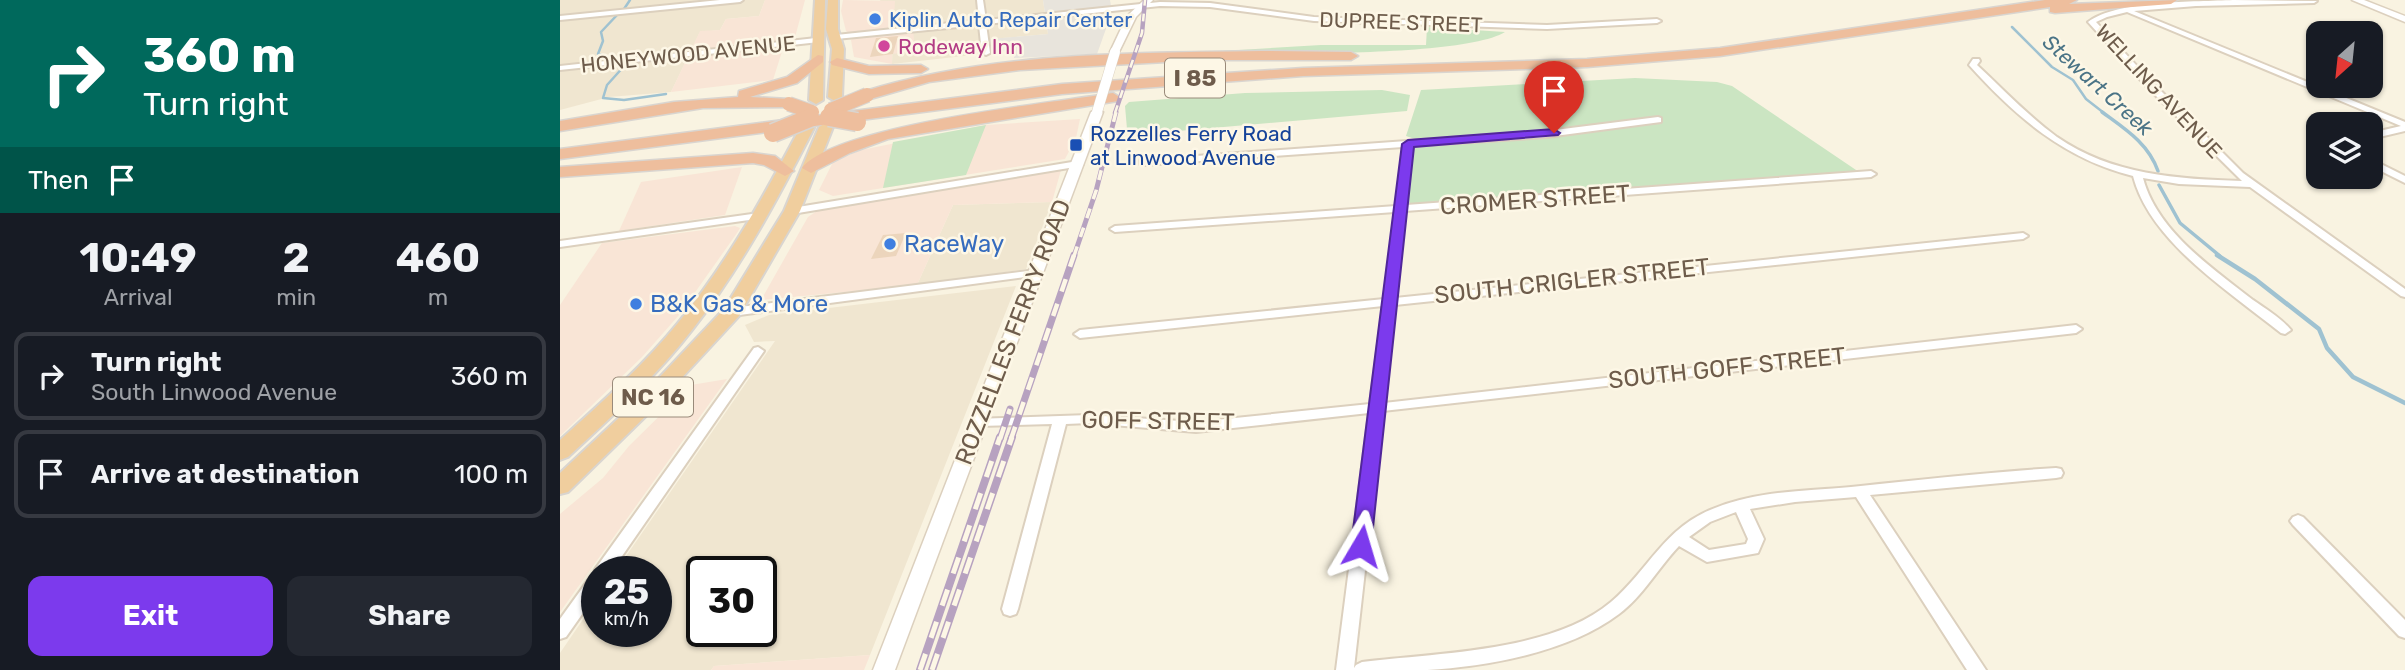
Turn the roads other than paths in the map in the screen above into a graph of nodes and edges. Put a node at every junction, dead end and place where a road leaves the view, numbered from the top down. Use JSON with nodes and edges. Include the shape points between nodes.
{"nodes":[{"id":1,"x":740,"y":0,"type":"edge"},
{"id":2,"x":820,"y":0,"type":"edge"},
{"id":3,"x":833,"y":0,"type":"edge"},
{"id":4,"x":980,"y":0,"type":"edge"},
{"id":5,"x":1248,"y":0,"type":"edge"},
{"id":6,"x":1986,"y":0,"type":"edge"},
{"id":7,"x":1999,"y":0,"type":"edge"},
{"id":8,"x":2071,"y":0,"type":"edge"},
{"id":9,"x":2171,"y":0,"type":"edge"},
{"id":10,"x":2356,"y":0,"type":"edge"},
{"id":11,"x":2314,"y":1,"type":"edge"},
{"id":12,"x":1147,"y":2,"type":"edge"},
{"id":13,"x":1971,"y":4,"type":"junction"},
{"id":14,"x":1230,"y":8,"type":"junction"},
{"id":15,"x":2128,"y":11,"type":"junction"},
{"id":16,"x":560,"y":18,"type":"edge"},
{"id":17,"x":1958,"y":18,"type":"junction"},
{"id":18,"x":2404,"y":18,"type":"edge"},
{"id":19,"x":982,"y":21,"type":"junction"},
{"id":20,"x":1657,"y":21,"type":"dead end"},
{"id":21,"x":836,"y":37,"type":"junction"},
{"id":22,"x":816,"y":40,"type":"junction"},
{"id":23,"x":986,"y":52,"type":"dead end"},
{"id":24,"x":1410,"y":58,"type":"junction"},
{"id":25,"x":818,"y":59,"type":"junction"},
{"id":26,"x":1976,"y":61,"type":"dead end"},
{"id":27,"x":837,"y":62,"type":"junction"},
{"id":28,"x":560,"y":68,"type":"edge"},
{"id":29,"x":976,"y":68,"type":"junction"},
{"id":30,"x":1388,"y":69,"type":"junction"},
{"id":31,"x":682,"y":106,"type":"junction"},
{"id":32,"x":821,"y":114,"type":"junction"},
{"id":33,"x":1658,"y":120,"type":"dead end"},
{"id":34,"x":939,"y":125,"type":"junction"},
{"id":35,"x":560,"y":126,"type":"edge"},
{"id":36,"x":2405,"y":126,"type":"edge"},
{"id":37,"x":2383,"y":132,"type":"edge"},
{"id":38,"x":560,"y":142,"type":"edge"},
{"id":39,"x":1408,"y":144,"type":"junction"},
{"id":40,"x":560,"y":154,"type":"edge"},
{"id":41,"x":1143,"y":162,"type":"dead end"},
{"id":42,"x":1078,"y":164,"type":"junction"},
{"id":43,"x":645,"y":165,"type":"junction"},
{"id":44,"x":811,"y":168,"type":"junction"},
{"id":45,"x":2383,"y":168,"type":"edge"},
{"id":46,"x":785,"y":171,"type":"junction"},
{"id":47,"x":560,"y":172,"type":"edge"},
{"id":48,"x":1871,"y":174,"type":"dead end"},
{"id":49,"x":2137,"y":175,"type":"junction"},
{"id":50,"x":2405,"y":180,"type":"edge"},
{"id":51,"x":2252,"y":184,"type":"junction"},
{"id":52,"x":1401,"y":208,"type":"junction"},
{"id":53,"x":792,"y":211,"type":"junction"},
{"id":54,"x":759,"y":216,"type":"junction"},
{"id":55,"x":1115,"y":229,"type":"dead end"},
{"id":56,"x":2022,"y":236,"type":"dead end"},
{"id":57,"x":560,"y":244,"type":"edge"},
{"id":58,"x":1036,"y":273,"type":"junction"},
{"id":59,"x":2405,"y":294,"type":"edge"},
{"id":60,"x":1391,"y":301,"type":"junction"},
{"id":61,"x":732,"y":312,"type":"junction"},
{"id":62,"x":688,"y":322,"type":"junction"},
{"id":63,"x":2076,"y":329,"type":"dead end"},
{"id":64,"x":2285,"y":330,"type":"dead end"},
{"id":65,"x":1080,"y":334,"type":"dead end"},
{"id":66,"x":758,"y":351,"type":"dead end"},
{"id":67,"x":1377,"y":407,"type":"junction"},
{"id":68,"x":1060,"y":420,"type":"junction"},
{"id":69,"x":979,"y":422,"type":"junction"},
{"id":70,"x":624,"y":425,"type":"junction"},
{"id":71,"x":560,"y":452,"type":"edge"},
{"id":72,"x":2056,"y":473,"type":"dead end"},
{"id":73,"x":560,"y":486,"type":"edge"},
{"id":74,"x":1860,"y":491,"type":"junction"},
{"id":75,"x":1741,"y":506,"type":"junction"},
{"id":76,"x":2298,"y":521,"type":"dead end"},
{"id":77,"x":1678,"y":538,"type":"junction"},
{"id":78,"x":613,"y":556,"type":"edge"},
{"id":79,"x":581,"y":602,"type":"edge"},
{"id":80,"x":1010,"y":609,"type":"dead end"},
{"id":81,"x":2405,"y":631,"type":"edge"},
{"id":82,"x":560,"y":632,"type":"edge"},
{"id":83,"x":884,"y":670,"type":"edge"},
{"id":84,"x":1345,"y":670,"type":"edge"},
{"id":85,"x":1362,"y":670,"type":"edge"},
{"id":86,"x":1977,"y":670,"type":"edge"}],
"edges":[{"from":1,"to":16,"type":"street"},
{"from":2,"to":22,"type":"highway","number":"NC 16"},
{"from":3,"to":21,"type":"highway","number":"NC 16"},
{"from":4,"to":19,"type":"street"},
{"from":5,"to":14,"type":"street"},
{"from":6,"to":13,"type":"highway"},
{"from":7,"to":13,"type":"highway","number":"I 85"},
{"from":8,"to":17,"type":"highway","number":"I 85"},
{"from":9,"to":17,"type":"highway"},
{"from":10,"to":18,"type":"street"},
{"from":11,"to":15,"type":"street","name":"WELLING AVENUE","via":[[2201,3]]},
{"from":12,"to":14,"type":"street","name":"DUPREE STREET"},
{"from":12,"to":19,"type":"street"},
{"from":12,"to":42,"type":"street","name":"ROZZELLES FERRY ROAD","bridge":true,"via":[[1130,19],[1115,52]]},
{"from":13,"to":24,"type":"highway","number":"I 85","via":[[1635,48]]},
{"from":14,"to":20,"type":"street","name":"DUPREE STREET","via":[[1314,19],[1547,27]]},
{"from":15,"to":36,"type":"street"},
{"from":15,"to":51,"type":"street","name":"WELLING AVENUE","via":[[2092,22],[2222,159]]},
{"from":17,"to":30,"type":"highway","number":"I 85","via":[[1638,60]]},
{"from":19,"to":21,"type":"street"},
{"from":19,"to":23,"type":"street"},
{"from":21,"to":27,"type":"highway","number":"NC 16"},
{"from":22,"to":25,"type":"highway","number":"NC 16"},
{"from":22,"to":28,"type":"street","name":"HONEYWOOD AVENUE"},
{"from":24,"to":29,"type":"highway","via":[[1206,56]]},
{"from":24,"to":38,"type":"highway","number":"I 85","via":[[1214,66],[1043,81]]},
{"from":25,"to":31,"type":"highway","via":[[802,74],[779,85]]},
{"from":25,"to":32,"type":"highway","number":"NC 16"},
{"from":26,"to":49,"type":"street","via":[[1973,65],[2063,145],[2092,161]]},
{"from":27,"to":29,"type":"highway","via":[[876,71]]},
{"from":27,"to":32,"type":"highway","number":"NC 16"},
{"from":29,"to":32,"type":"highway","bridge":true,"via":[[929,76]]},
{"from":30,"to":34,"type":"highway","via":[[1147,93]]},
{"from":30,"to":40,"type":"highway","number":"I 85","via":[[1062,89]]},
{"from":31,"to":32,"type":"highway","bridge":true,"via":[[744,101],[785,104]]},
{"from":31,"to":35,"type":"highway"},
{"from":32,"to":34,"type":"highway","bridge":true,"via":[[857,122]]},
{"from":32,"to":43,"type":"highway","bridge":true,"via":[[704,154]]},
{"from":32,"to":44,"type":"highway","number":"NC 16"},
{"from":32,"to":46,"type":"highway","number":"NC 16"},
{"from":33,"to":39,"type":"street"},
{"from":34,"to":44,"type":"highway","via":[[864,141]]},
{"from":36,"to":37,"type":"street"},
{"from":39,"to":41,"type":"street"},
{"from":39,"to":52,"type":"street"},
{"from":42,"to":53,"type":"street"},
{"from":42,"to":58,"type":"street","name":"ROZZELLES FERRY ROAD"},
{"from":43,"to":46,"type":"highway","via":[[752,158],[769,160]]},
{"from":43,"to":47,"type":"highway"},
{"from":44,"to":53,"type":"highway","number":"NC 16"},
{"from":45,"to":50,"type":"street"},
{"from":46,"to":54,"type":"highway","number":"NC 16"},
{"from":48,"to":52,"type":"street","name":"CROMER STREET"},
{"from":49,"to":51,"type":"street"},
{"from":49,"to":64,"type":"street","via":[[2139,191],[2162,225]]},
{"from":51,"to":59,"type":"street","name":"WELLING AVENUE"},
{"from":52,"to":55,"type":"street","name":"CROMER STREET"},
{"from":52,"to":60,"type":"street"},
{"from":53,"to":61,"type":"highway","number":"NC 16"},
{"from":54,"to":57,"type":"street"},
{"from":54,"to":62,"type":"highway","number":"NC 16"},
{"from":56,"to":60,"type":"street","name":"SOUTH CRIGLER STREET"},
{"from":58,"to":61,"type":"street"},
{"from":58,"to":69,"type":"street","name":"ROZZELLES FERRY ROAD"},
{"from":60,"to":65,"type":"street","name":"SOUTH CRIGLER STREET"},
{"from":60,"to":67,"type":"street"},
{"from":61,"to":70,"type":"highway","number":"NC 16"},
{"from":62,"to":70,"type":"highway","via":[[702,325]]},
{"from":62,"to":71,"type":"highway","number":"NC 16"},
{"from":63,"to":67,"type":"street","name":"SOUTH GOFF STREET"},
{"from":66,"to":78,"type":"street"},
{"from":67,"to":68,"type":"street","name":"GOFF STREET","via":[[1196,427]]},
{"from":67,"to":84,"type":"street"},
{"from":68,"to":69,"type":"street","name":"GOFF STREET"},
{"from":68,"to":80,"type":"street"},
{"from":69,"to":83,"type":"street","name":"ROZZELLES FERRY ROAD"},
{"from":70,"to":73,"type":"highway","number":"NC 16"},
{"from":72,"to":74,"type":"street"},
{"from":74,"to":75,"type":"street"},
{"from":74,"to":86,"type":"street"},
{"from":75,"to":77,"type":"street","via":[[1703,518]]},
{"from":75,"to":77,"type":"street","via":[[1756,539],[1752,549],[1707,556]]},
{"from":76,"to":81,"type":"street"},
{"from":77,"to":85,"type":"street","via":[[1615,608],[1586,628],[1542,643]]},
{"from":79,"to":82,"type":"street"}]}
